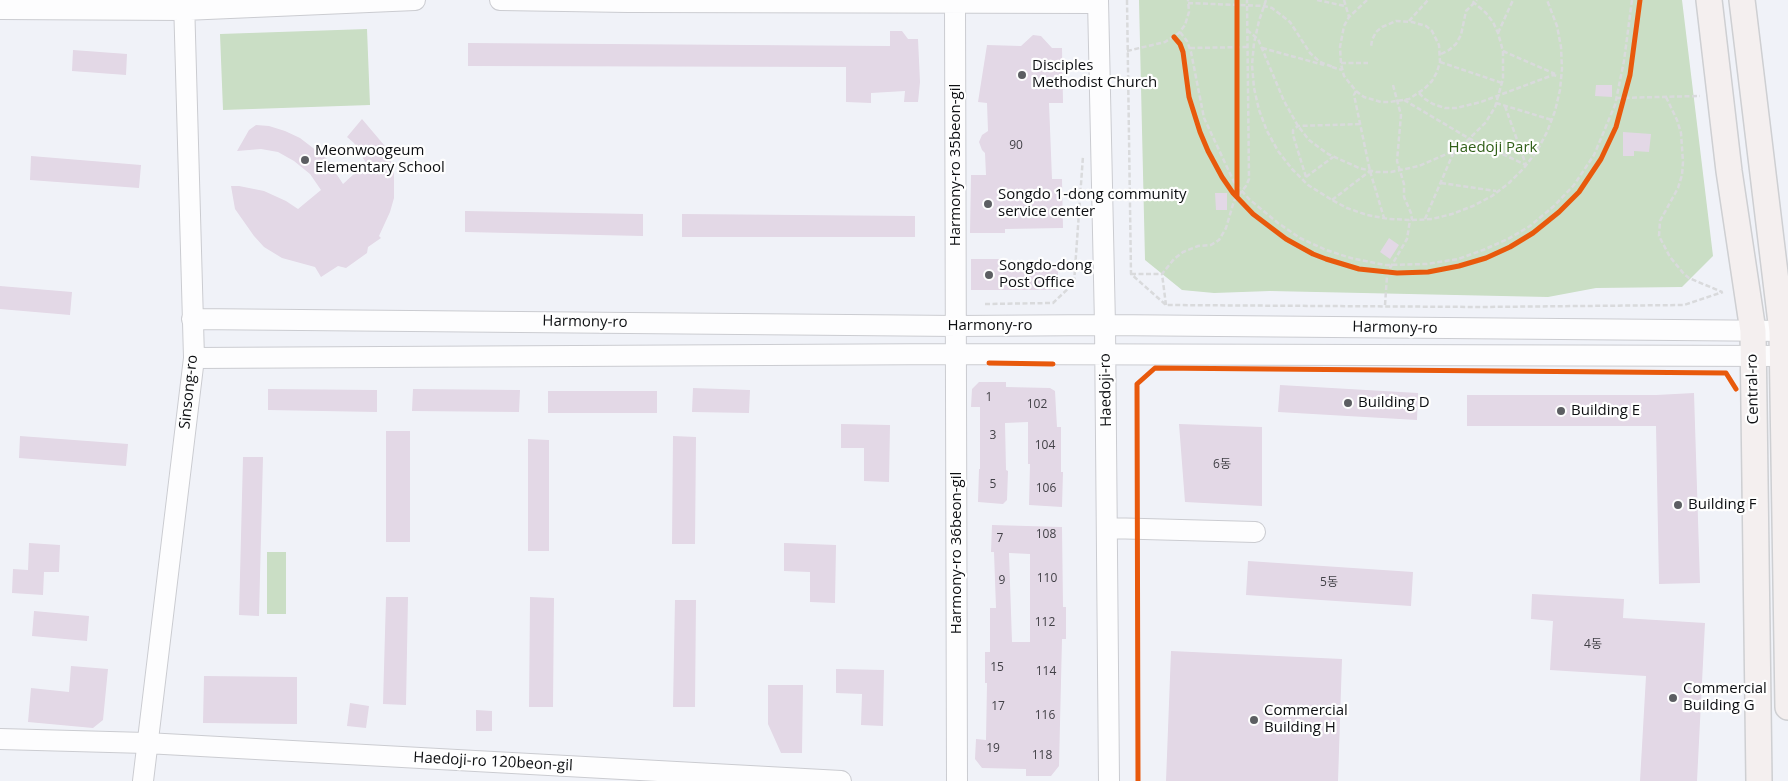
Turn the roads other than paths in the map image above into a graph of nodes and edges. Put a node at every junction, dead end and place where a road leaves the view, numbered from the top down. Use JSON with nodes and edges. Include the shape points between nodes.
{"nodes":[{"id":1,"x":415,"y":0,"type":"edge"},
{"id":2,"x":500,"y":0,"type":"edge"},
{"id":3,"x":1709,"y":0,"type":"edge"},
{"id":4,"x":1742,"y":0,"type":"edge"},
{"id":5,"x":628,"y":1,"type":"edge"},
{"id":6,"x":1098,"y":2,"type":"edge"},
{"id":7,"x":955,"y":4,"type":"junction"},
{"id":8,"x":184,"y":5,"type":"edge"},
{"id":9,"x":0,"y":9,"type":"edge"},
{"id":10,"x":192,"y":318,"type":"junction"},
{"id":11,"x":1105,"y":325,"type":"junction"},
{"id":12,"x":957,"y":326,"type":"junction"},
{"id":13,"x":1752,"y":331,"type":"junction"},
{"id":14,"x":1785,"y":331,"type":"edge"},
{"id":15,"x":957,"y":354,"type":"junction"},
{"id":16,"x":1105,"y":354,"type":"junction"},
{"id":17,"x":1753,"y":356,"type":"junction"},
{"id":18,"x":1785,"y":356,"type":"edge"},
{"id":19,"x":194,"y":358,"type":"junction"},
{"id":20,"x":1786,"y":497,"type":"edge"},
{"id":21,"x":1107,"y":528,"type":"junction"},
{"id":22,"x":1255,"y":532,"type":"dead end"},
{"id":23,"x":1788,"y":707,"type":"edge"},
{"id":24,"x":0,"y":739,"type":"edge"},
{"id":25,"x":146,"y":743,"type":"junction"},
{"id":26,"x":629,"y":775,"type":"edge"},
{"id":27,"x":143,"y":781,"type":"edge"},
{"id":28,"x":840,"y":781,"type":"edge"},
{"id":29,"x":957,"y":781,"type":"edge"},
{"id":30,"x":1109,"y":781,"type":"edge"},
{"id":31,"x":1759,"y":781,"type":"edge"}],
"edges":[{"from":1,"to":8,"type":"street"},
{"from":2,"to":5,"type":"street"},
{"from":3,"to":13,"type":"main road","name":"Central-ro"},
{"from":4,"to":14,"type":"main road","name":"Central-ro"},
{"from":5,"to":7,"type":"street"},
{"from":6,"to":7,"type":"street"},
{"from":6,"to":11,"type":"street","name":"Haedoji-ro"},
{"from":7,"to":12,"type":"street","name":"Harmony-ro 35beon-gil"},
{"from":8,"to":9,"type":"street"},
{"from":8,"to":10,"type":"street","name":"Sinsong-ro"},
{"from":10,"to":12,"type":"street","name":"Harmony-ro"},
{"from":10,"to":19,"type":"street","name":"Sinsong-ro"},
{"from":11,"to":12,"type":"street","name":"Harmony-ro"},
{"from":11,"to":13,"type":"street","name":"Harmony-ro"},
{"from":11,"to":16,"type":"street","name":"Haedoji-ro"},
{"from":12,"to":15,"type":"street","name":"Harmony-ro 36beon-gil"},
{"from":13,"to":14,"type":"street","name":"Harmony-ro"},
{"from":13,"to":17,"type":"main road","name":"Central-ro"},
{"from":14,"to":18,"type":"main road","name":"Central-ro"},
{"from":15,"to":16,"type":"street","name":"Harmony-ro"},
{"from":15,"to":19,"type":"street","name":"Harmony-ro"},
{"from":15,"to":29,"type":"street","name":"Harmony-ro 36beon-gil"},
{"from":16,"to":17,"type":"street","name":"Harmony-ro"},
{"from":16,"to":21,"type":"street","name":"Haedoji-ro"},
{"from":17,"to":18,"type":"street","name":"Harmony-ro"},
{"from":17,"to":31,"type":"main road","name":"Central-ro"},
{"from":18,"to":20,"type":"main road","name":"Central-ro"},
{"from":19,"to":25,"type":"street","name":"Sinsong-ro"},
{"from":20,"to":23,"type":"main road","name":"Central-ro"},
{"from":21,"to":22,"type":"street"},
{"from":21,"to":30,"type":"street","name":"Haedoji-ro"},
{"from":24,"to":25,"type":"street","name":"Haedoji-ro 120beon-gil"},
{"from":25,"to":26,"type":"street","name":"Haedoji-ro 120beon-gil"},
{"from":25,"to":27,"type":"street","name":"Sinsong-ro"},
{"from":26,"to":28,"type":"street","name":"Haedoji-ro 120beon-gil"}]}
